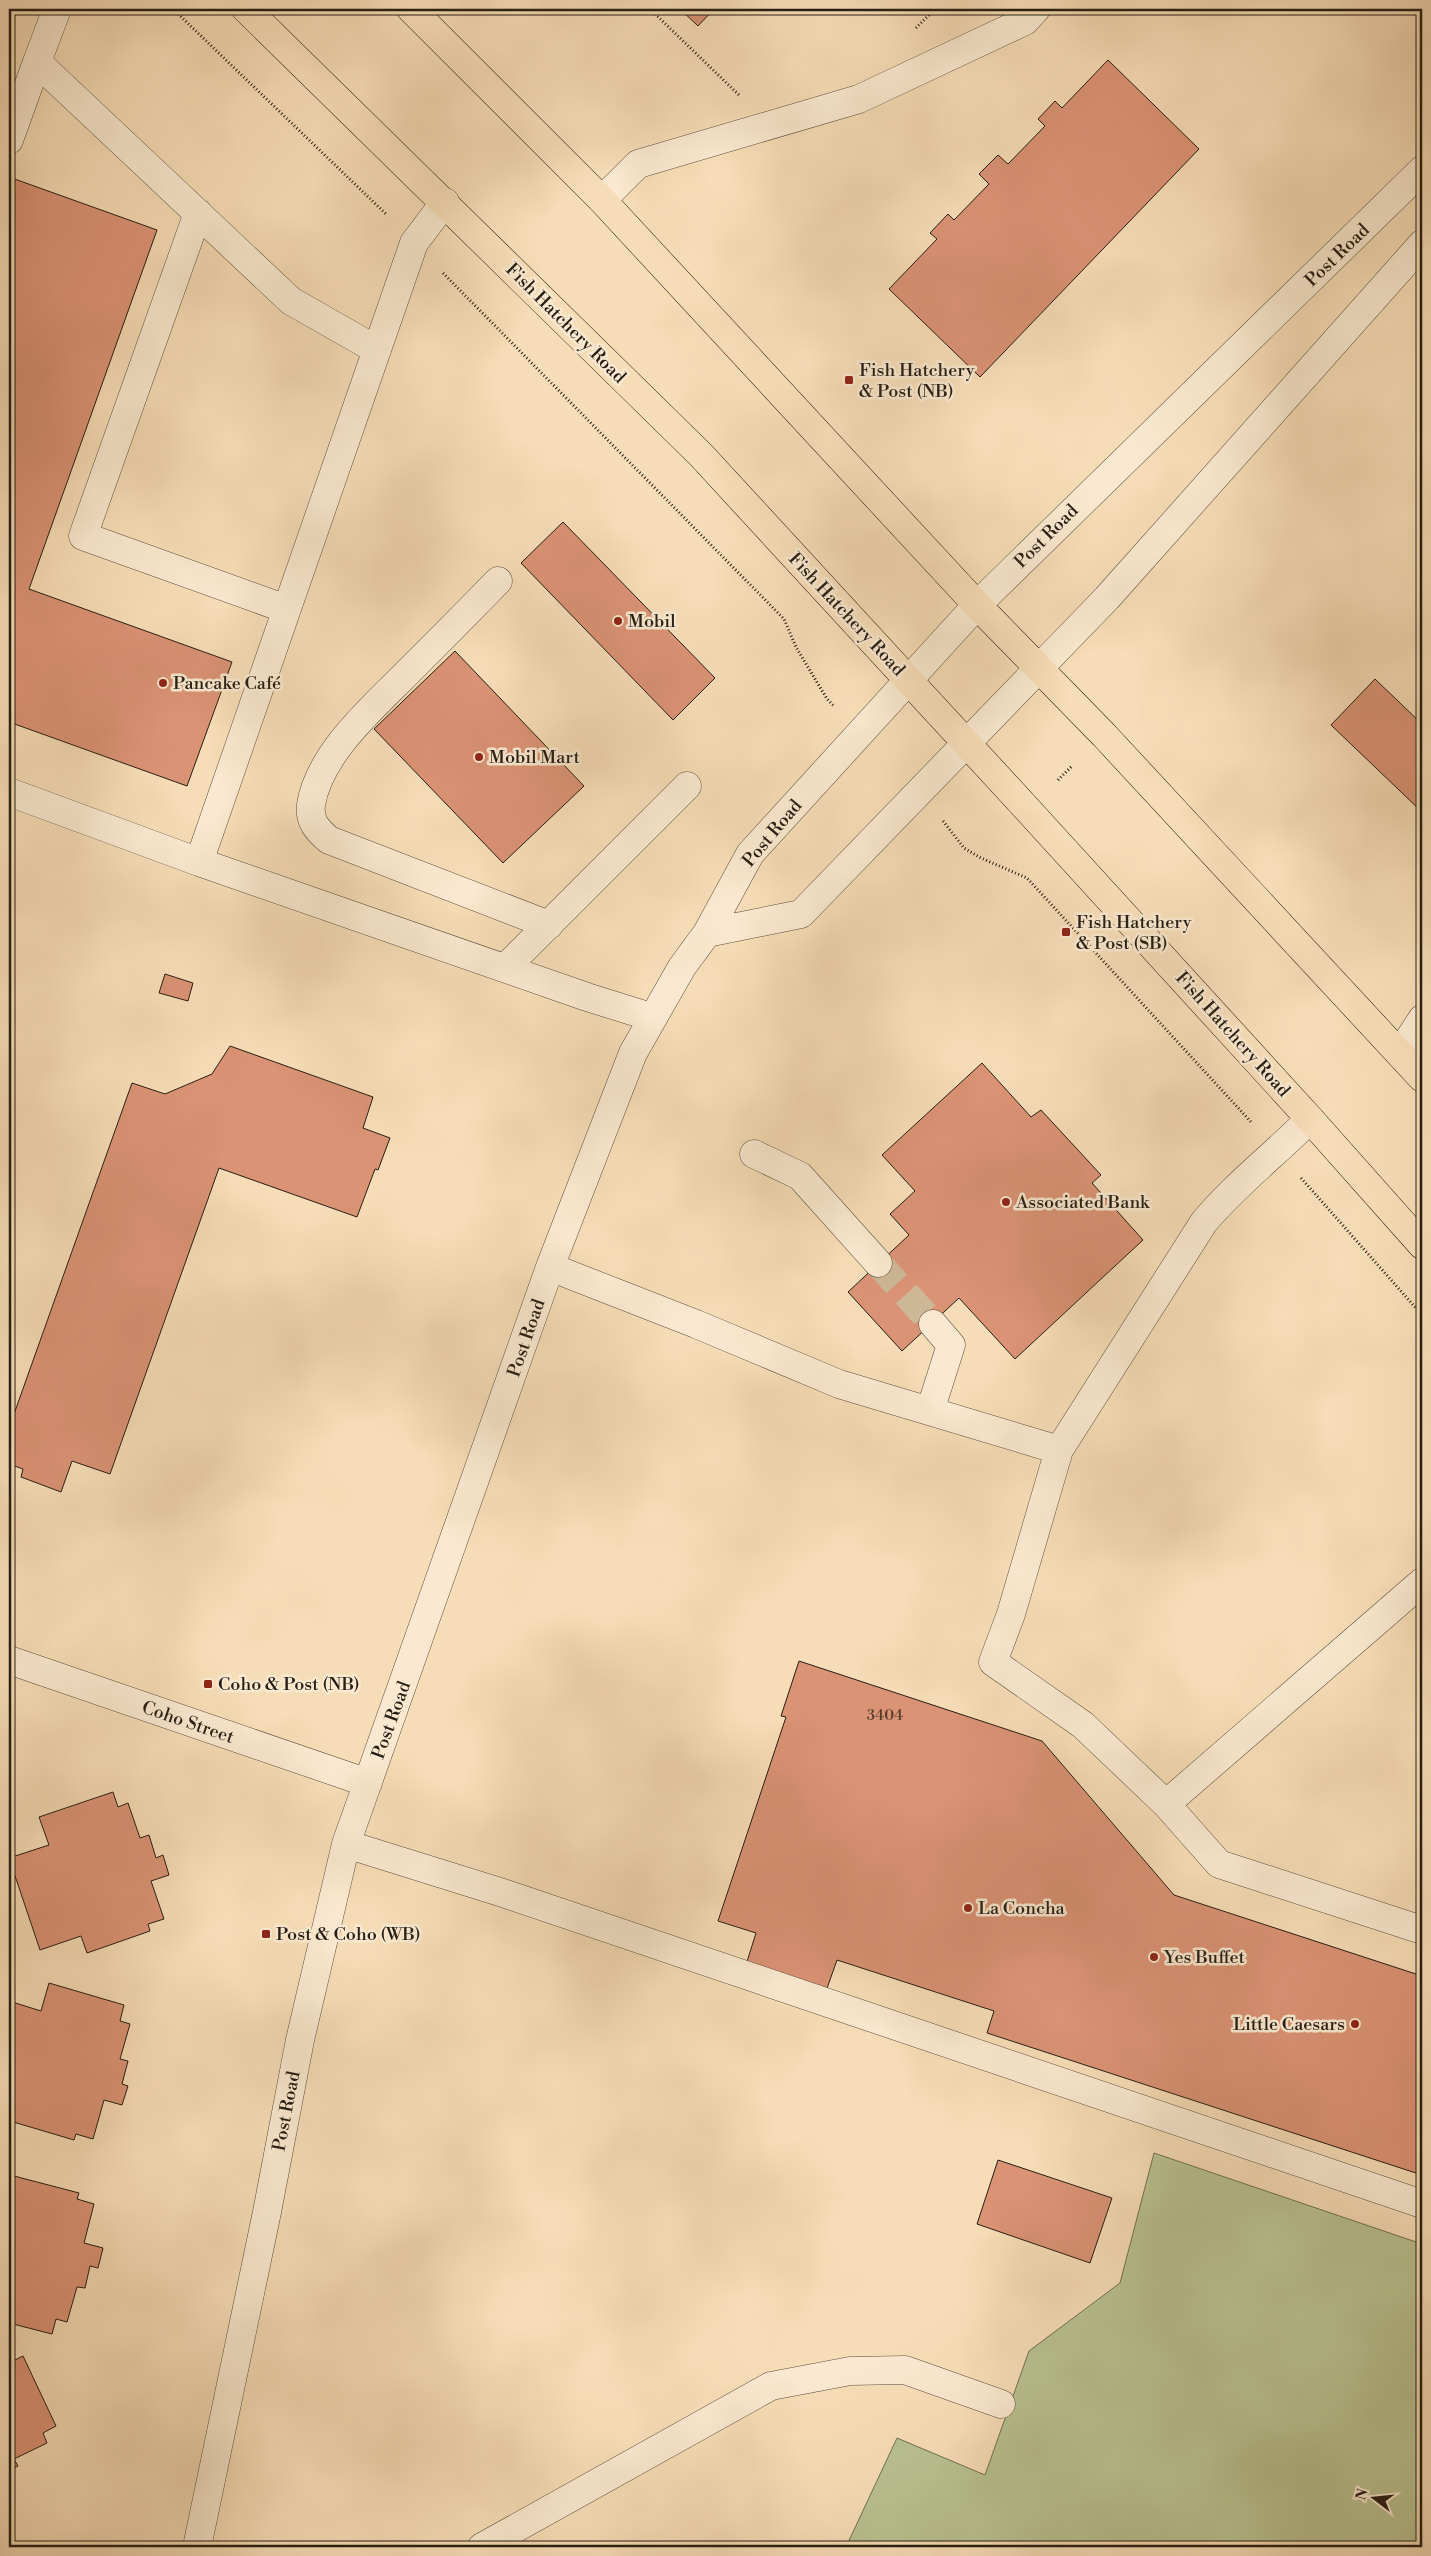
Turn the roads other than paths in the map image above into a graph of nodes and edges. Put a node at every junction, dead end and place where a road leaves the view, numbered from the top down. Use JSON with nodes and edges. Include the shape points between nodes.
{"nodes":[{"id":1,"x":57,"y":9,"type":"edge"},
{"id":2,"x":246,"y":9,"type":"edge"},
{"id":3,"x":410,"y":9,"type":"edge"},
{"id":4,"x":1036,"y":9,"type":"edge"},
{"id":5,"x":37,"y":62,"type":"junction"},
{"id":6,"x":9,"y":140,"type":"edge"},
{"id":7,"x":1422,"y":170,"type":"edge"},
{"id":8,"x":602,"y":200,"type":"junction"},
{"id":9,"x":445,"y":202,"type":"junction"},
{"id":10,"x":198,"y":213,"type":"junction"},
{"id":11,"x":1422,"y":244,"type":"edge"},
{"id":12,"x":377,"y":350,"type":"junction"},
{"id":13,"x":498,"y":581,"type":"dead end"},
{"id":14,"x":977,"y":605,"type":"junction"},
{"id":15,"x":286,"y":610,"type":"junction"},
{"id":16,"x":1037,"y":668,"type":"junction"},
{"id":17,"x":908,"y":679,"type":"junction"},
{"id":18,"x":966,"y":742,"type":"junction"},
{"id":19,"x":687,"y":786,"type":"dead end"},
{"id":20,"x":9,"y":792,"type":"edge"},
{"id":21,"x":199,"y":862,"type":"junction"},
{"id":22,"x":549,"y":925,"type":"junction"},
{"id":23,"x":706,"y":933,"type":"junction"},
{"id":24,"x":505,"y":968,"type":"junction"},
{"id":25,"x":651,"y":1017,"type":"junction"},
{"id":26,"x":1422,"y":1019,"type":"edge"},
{"id":27,"x":1400,"y":1053,"type":"junction"},
{"id":28,"x":1422,"y":1078,"type":"edge"},
{"id":29,"x":1310,"y":1119,"type":"junction"},
{"id":30,"x":754,"y":1154,"type":"dead end"},
{"id":31,"x":1422,"y":1245,"type":"edge"},
{"id":32,"x":878,"y":1264,"type":"tunnel mouth"},
{"id":33,"x":550,"y":1267,"type":"junction"},
{"id":34,"x":933,"y":1324,"type":"tunnel mouth"},
{"id":35,"x":930,"y":1411,"type":"junction"},
{"id":36,"x":1059,"y":1450,"type":"junction"},
{"id":37,"x":1422,"y":1582,"type":"edge"},
{"id":38,"x":9,"y":1660,"type":"edge"},
{"id":39,"x":368,"y":1783,"type":"junction"},
{"id":40,"x":1166,"y":1804,"type":"junction"},
{"id":41,"x":346,"y":1844,"type":"junction"},
{"id":42,"x":1422,"y":1930,"type":"edge"},
{"id":43,"x":1422,"y":2204,"type":"edge"},
{"id":44,"x":1001,"y":2404,"type":"dead end"},
{"id":45,"x":197,"y":2547,"type":"edge"},
{"id":46,"x":482,"y":2547,"type":"edge"}],
"edges":[{"from":1,"to":5,"type":"street"},
{"from":2,"to":9,"type":"main road","name":"Fish Hatchery Road"},
{"from":3,"to":8,"type":"main road"},
{"from":4,"to":8,"type":"street","via":[[1025,20],[858,99],[638,164]]},
{"from":5,"to":6,"type":"street"},
{"from":5,"to":10,"type":"street"},
{"from":7,"to":14,"type":"street","name":"Post Road"},
{"from":8,"to":14,"type":"main road"},
{"from":9,"to":12,"type":"street","via":[[414,243]]},
{"from":9,"to":17,"type":"main road","name":"Fish Hatchery Road","via":[[701,455]]},
{"from":10,"to":12,"type":"street","via":[[291,300]]},
{"from":10,"to":15,"type":"street","via":[[83,536]]},
{"from":11,"to":16,"type":"street","via":[[1106,598]]},
{"from":12,"to":15,"type":"street"},
{"from":13,"to":22,"type":"street","via":[[340,745],[317,785],[311,805],[312,819],[318,831],[329,840]]},
{"from":14,"to":16,"type":"main road"},
{"from":14,"to":17,"type":"street","name":"Post Road"},
{"from":15,"to":21,"type":"street"},
{"from":16,"to":18,"type":"street"},
{"from":16,"to":27,"type":"main road","via":[[1111,742]]},
{"from":17,"to":18,"type":"main road","name":"Fish Hatchery Road"},
{"from":17,"to":23,"type":"street","name":"Post Road","via":[[750,854]]},
{"from":18,"to":23,"type":"street","via":[[801,914]]},
{"from":18,"to":29,"type":"main road","name":"Fish Hatchery Road"},
{"from":19,"to":22,"type":"street"},
{"from":20,"to":21,"type":"street"},
{"from":21,"to":24,"type":"street"},
{"from":22,"to":24,"type":"street"},
{"from":23,"to":25,"type":"street","name":"Post Road"},
{"from":24,"to":25,"type":"street"},
{"from":25,"to":33,"type":"street","name":"Post Road","via":[[620,1083]]},
{"from":26,"to":27,"type":"street"},
{"from":27,"to":28,"type":"main road"},
{"from":29,"to":31,"type":"main road","name":"Fish Hatchery Road"},
{"from":29,"to":36,"type":"street","via":[[1224,1199],[1204,1222]]},
{"from":30,"to":32,"type":"street","via":[[800,1176]]},
{"from":33,"to":35,"type":"street","via":[[839,1384]]},
{"from":33,"to":39,"type":"street","name":"Post Road"},
{"from":34,"to":35,"type":"street","via":[[951,1345]]},
{"from":35,"to":36,"type":"street"},
{"from":36,"to":40,"type":"street","via":[[1011,1614],[993,1662],[1083,1725]]},
{"from":37,"to":40,"type":"street"},
{"from":38,"to":39,"type":"street","name":"Coho Street"},
{"from":39,"to":41,"type":"street","name":"Post Road"},
{"from":40,"to":42,"type":"street","via":[[1218,1864]]},
{"from":41,"to":43,"type":"street","via":[[506,1894]]},
{"from":41,"to":45,"type":"street","name":"Post Road","via":[[300,2040]]},
{"from":44,"to":46,"type":"street","via":[[906,2370],[850,2371],[771,2386]]}]}
